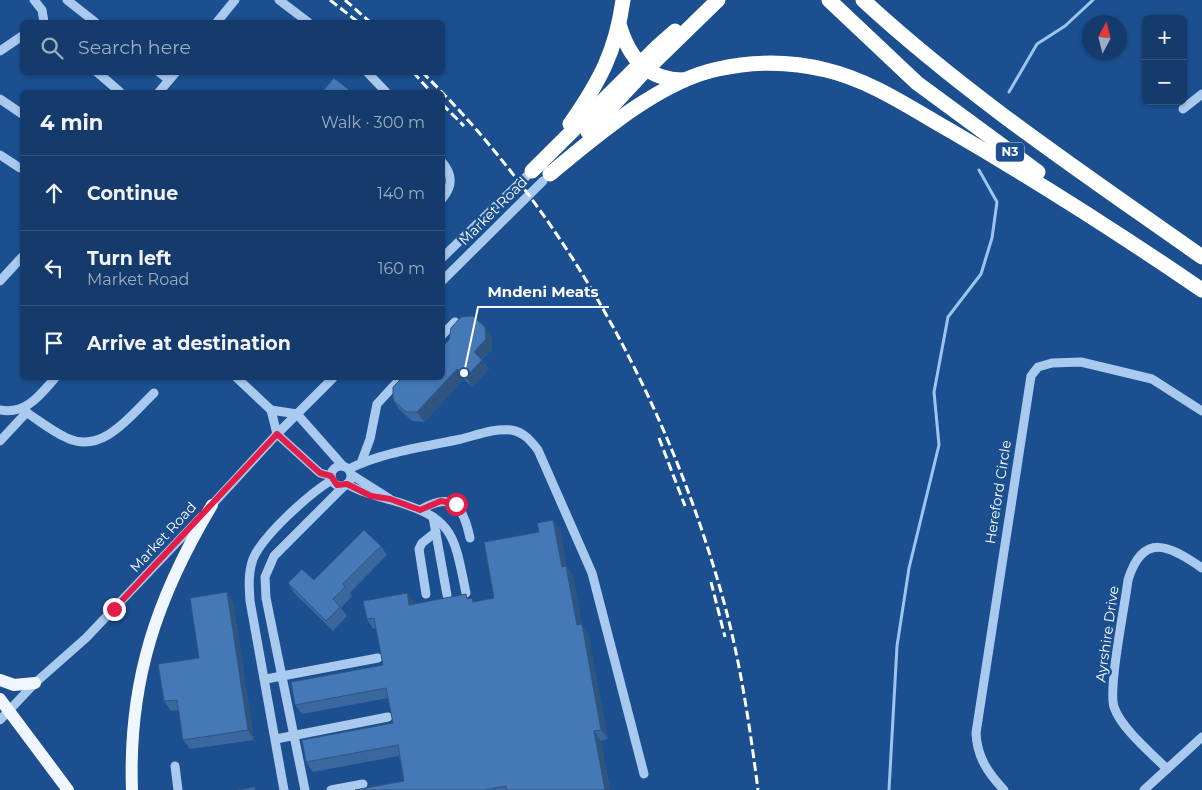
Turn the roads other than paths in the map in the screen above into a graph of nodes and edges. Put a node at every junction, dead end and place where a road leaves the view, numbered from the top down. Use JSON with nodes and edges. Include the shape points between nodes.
{"nodes":[{"id":1,"x":34,"y":0,"type":"edge"},
{"id":2,"x":67,"y":0,"type":"edge"},
{"id":3,"x":235,"y":0,"type":"edge"},
{"id":4,"x":279,"y":0,"type":"edge"},
{"id":5,"x":623,"y":0,"type":"edge"},
{"id":6,"x":706,"y":0,"type":"edge"},
{"id":7,"x":718,"y":0,"type":"edge"},
{"id":8,"x":829,"y":0,"type":"edge"},
{"id":9,"x":863,"y":0,"type":"edge"},
{"id":10,"x":44,"y":20,"type":"edge"},
{"id":11,"x":92,"y":20,"type":"edge"},
{"id":12,"x":219,"y":20,"type":"edge"},
{"id":13,"x":305,"y":20,"type":"edge"},
{"id":14,"x":619,"y":24,"type":"junction"},
{"id":15,"x":20,"y":37,"type":"edge"},
{"id":16,"x":0,"y":51,"type":"edge"},
{"id":17,"x":643,"y":66,"type":"junction"},
{"id":18,"x":100,"y":75,"type":"edge"},
{"id":19,"x":163,"y":75,"type":"edge"},
{"id":20,"x":173,"y":75,"type":"edge"},
{"id":21,"x":371,"y":75,"type":"edge"},
{"id":22,"x":169,"y":80,"type":"junction"},
{"id":23,"x":684,"y":80,"type":"junction"},
{"id":24,"x":118,"y":90,"type":"edge"},
{"id":25,"x":161,"y":90,"type":"edge"},
{"id":26,"x":384,"y":90,"type":"edge"},
{"id":27,"x":1202,"y":94,"type":"edge"},
{"id":28,"x":0,"y":99,"type":"edge"},
{"id":29,"x":1183,"y":109,"type":"dead end"},
{"id":30,"x":20,"y":113,"type":"edge"},
{"id":31,"x":0,"y":155,"type":"edge"},
{"id":32,"x":445,"y":166,"type":"edge"},
{"id":33,"x":20,"y":168,"type":"dead end"},
{"id":34,"x":541,"y":172,"type":"junction"},
{"id":35,"x":445,"y":196,"type":"edge"},
{"id":36,"x":445,"y":255,"type":"edge"},
{"id":37,"x":1202,"y":257,"type":"edge"},
{"id":38,"x":20,"y":259,"type":"edge"},
{"id":39,"x":445,"y":278,"type":"edge"},
{"id":40,"x":0,"y":281,"type":"edge"},
{"id":41,"x":1202,"y":290,"type":"edge"},
{"id":42,"x":455,"y":322,"type":"edge"},
{"id":43,"x":445,"y":332,"type":"edge"},
{"id":44,"x":54,"y":380,"type":"edge"},
{"id":45,"x":239,"y":380,"type":"edge"},
{"id":46,"x":331,"y":380,"type":"edge"},
{"id":47,"x":399,"y":380,"type":"edge"},
{"id":48,"x":154,"y":393,"type":"dead end"},
{"id":49,"x":0,"y":410,"type":"edge"},
{"id":50,"x":271,"y":410,"type":"junction"},
{"id":51,"x":24,"y":411,"type":"junction"},
{"id":52,"x":1202,"y":411,"type":"edge"},
{"id":53,"x":297,"y":414,"type":"junction"},
{"id":54,"x":277,"y":434,"type":"junction"},
{"id":55,"x":0,"y":441,"type":"edge"},
{"id":56,"x":360,"y":463,"type":"junction"},
{"id":57,"x":348,"y":470,"type":"junction"},
{"id":58,"x":332,"y":478,"type":"junction"},
{"id":59,"x":345,"y":485,"type":"junction"},
{"id":60,"x":390,"y":499,"type":"junction"},
{"id":61,"x":212,"y":505,"type":"junction"},
{"id":62,"x":420,"y":510,"type":"junction"},
{"id":63,"x":433,"y":517,"type":"junction"},
{"id":64,"x":279,"y":527,"type":"junction"},
{"id":65,"x":436,"y":532,"type":"junction"},
{"id":66,"x":290,"y":538,"type":"junction"},
{"id":67,"x":470,"y":538,"type":"dead end"},
{"id":68,"x":1202,"y":568,"type":"edge"},
{"id":69,"x":466,"y":593,"type":"edge"},
{"id":70,"x":426,"y":594,"type":"dead end"},
{"id":71,"x":447,"y":595,"type":"dead end"},
{"id":72,"x":378,"y":658,"type":"edge"},
{"id":73,"x":282,"y":674,"type":"junction"},
{"id":74,"x":266,"y":678,"type":"junction"},
{"id":75,"x":0,"y":680,"type":"edge"},
{"id":76,"x":35,"y":683,"type":"junction"},
{"id":77,"x":0,"y":699,"type":"edge"},
{"id":78,"x":4,"y":715,"type":"edge"},
{"id":79,"x":388,"y":717,"type":"edge"},
{"id":80,"x":296,"y":736,"type":"junction"},
{"id":81,"x":1202,"y":737,"type":"edge"},
{"id":82,"x":276,"y":739,"type":"junction"},
{"id":83,"x":175,"y":766,"type":"dead end"},
{"id":84,"x":1166,"y":769,"type":"junction"},
{"id":85,"x":644,"y":774,"type":"dead end"},
{"id":86,"x":363,"y":784,"type":"dead end"},
{"id":87,"x":68,"y":790,"type":"edge"},
{"id":88,"x":132,"y":790,"type":"edge"},
{"id":89,"x":178,"y":790,"type":"edge"},
{"id":90,"x":284,"y":790,"type":"edge"},
{"id":91,"x":305,"y":790,"type":"edge"},
{"id":92,"x":332,"y":790,"type":"edge"},
{"id":93,"x":1004,"y":790,"type":"edge"},
{"id":94,"x":1144,"y":790,"type":"edge"}],
"edges":[{"from":1,"to":10,"type":"street","via":[[42,10]]},
{"from":2,"to":11,"type":"street"},
{"from":3,"to":12,"type":"street"},
{"from":4,"to":13,"type":"street"},
{"from":5,"to":14,"type":"highway"},
{"from":6,"to":17,"type":"highway"},
{"from":7,"to":17,"type":"highway"},
{"from":8,"to":41,"type":"highway","number":"N3","via":[[917,82]]},
{"from":9,"to":37,"type":"highway","number":"N3","via":[[912,45],[1022,129]]},
{"from":14,"to":17,"type":"highway","via":[[623,38]]},
{"from":14,"to":34,"type":"highway","via":[[608,62]]},
{"from":15,"to":16,"type":"street"},
{"from":17,"to":23,"type":"highway","via":[[668,80]]},
{"from":17,"to":34,"type":"highway"},
{"from":18,"to":24,"type":"street"},
{"from":19,"to":22,"type":"street"},
{"from":20,"to":22,"type":"street"},
{"from":21,"to":26,"type":"street"},
{"from":22,"to":25,"type":"street"},
{"from":23,"to":34,"type":"highway"},
{"from":23,"to":41,"type":"highway","via":[[716,69],[784,62],[827,70],[860,82],[1039,182]]},
{"from":27,"to":29,"type":"street"},
{"from":28,"to":30,"type":"street"},
{"from":31,"to":33,"type":"street"},
{"from":32,"to":35,"type":"street","via":[[451,179],[450,190]]},
{"from":34,"to":36,"type":"street","name":"Market Road","via":[[499,204]]},
{"from":34,"to":39,"type":"street","name":"Market Road","via":[[510,214]]},
{"from":38,"to":40,"type":"street"},
{"from":42,"to":43,"type":"street"},
{"from":44,"to":51,"type":"street"},
{"from":45,"to":50,"type":"street"},
{"from":46,"to":53,"type":"street","name":"Market Road"},
{"from":47,"to":56,"type":"street","via":[[378,404],[370,439]]},
{"from":48,"to":51,"type":"street","via":[[115,431],[97,441],[67,438]]},
{"from":49,"to":51,"type":"street"},
{"from":50,"to":53,"type":"street"},
{"from":50,"to":54,"type":"street"},
{"from":51,"to":55,"type":"street"},
{"from":52,"to":93,"type":"street","name":"Hereford Circle","via":[[1152,378],[1081,362],[1052,362],[1038,368],[1031,376],[976,732],[976,748],[983,764]]},
{"from":53,"to":54,"type":"street","name":"Market Road"},
{"from":53,"to":57,"type":"street"},
{"from":54,"to":58,"type":"street","via":[[320,473]]},
{"from":54,"to":61,"type":"street","name":"Market Road"},
{"from":56,"to":57,"type":"street"},
{"from":56,"to":85,"type":"street","via":[[501,430],[522,434],[529,440],[538,450],[592,573]]},
{"from":57,"to":58,"type":"street","via":[[336,467]]},
{"from":57,"to":59,"type":"street"},
{"from":57,"to":60,"type":"street"},
{"from":58,"to":59,"type":"street","via":[[337,485]]},
{"from":58,"to":64,"type":"street"},
{"from":59,"to":60,"type":"street","via":[[371,496]]},
{"from":59,"to":66,"type":"street"},
{"from":60,"to":62,"type":"street"},
{"from":61,"to":76,"type":"street","name":"Market Road","via":[[86,638]]},
{"from":61,"to":88,"type":"main road","via":[[175,572],[150,639],[136,701]]},
{"from":62,"to":63,"type":"street"},
{"from":62,"to":67,"type":"street","via":[[441,501],[456,504],[466,517]]},
{"from":63,"to":65,"type":"street"},
{"from":63,"to":69,"type":"street","via":[[450,531]]},
{"from":64,"to":66,"type":"street"},
{"from":64,"to":74,"type":"street","via":[[260,547],[249,574],[250,601]]},
{"from":65,"to":70,"type":"street","via":[[422,543],[419,550]]},
{"from":65,"to":71,"type":"street"},
{"from":66,"to":73,"type":"street","via":[[274,556],[265,577],[266,598]]},
{"from":68,"to":84,"type":"street","name":"Ayrshire Drive","via":[[1179,552],[1160,546],[1140,554],[1128,580],[1114,683],[1114,706],[1126,726]]},
{"from":72,"to":73,"type":"street"},
{"from":73,"to":74,"type":"street"},
{"from":73,"to":80,"type":"street"},
{"from":74,"to":82,"type":"street"},
{"from":75,"to":76,"type":"main road","via":[[14,685]]},
{"from":76,"to":78,"type":"street","name":"Market Road"},
{"from":77,"to":78,"type":"main road"},
{"from":78,"to":87,"type":"main road"},
{"from":79,"to":80,"type":"street"},
{"from":80,"to":82,"type":"street"},
{"from":80,"to":91,"type":"street"},
{"from":81,"to":84,"type":"street"},
{"from":82,"to":90,"type":"street"},
{"from":83,"to":89,"type":"street"},
{"from":84,"to":94,"type":"street"},
{"from":86,"to":92,"type":"street"}]}
